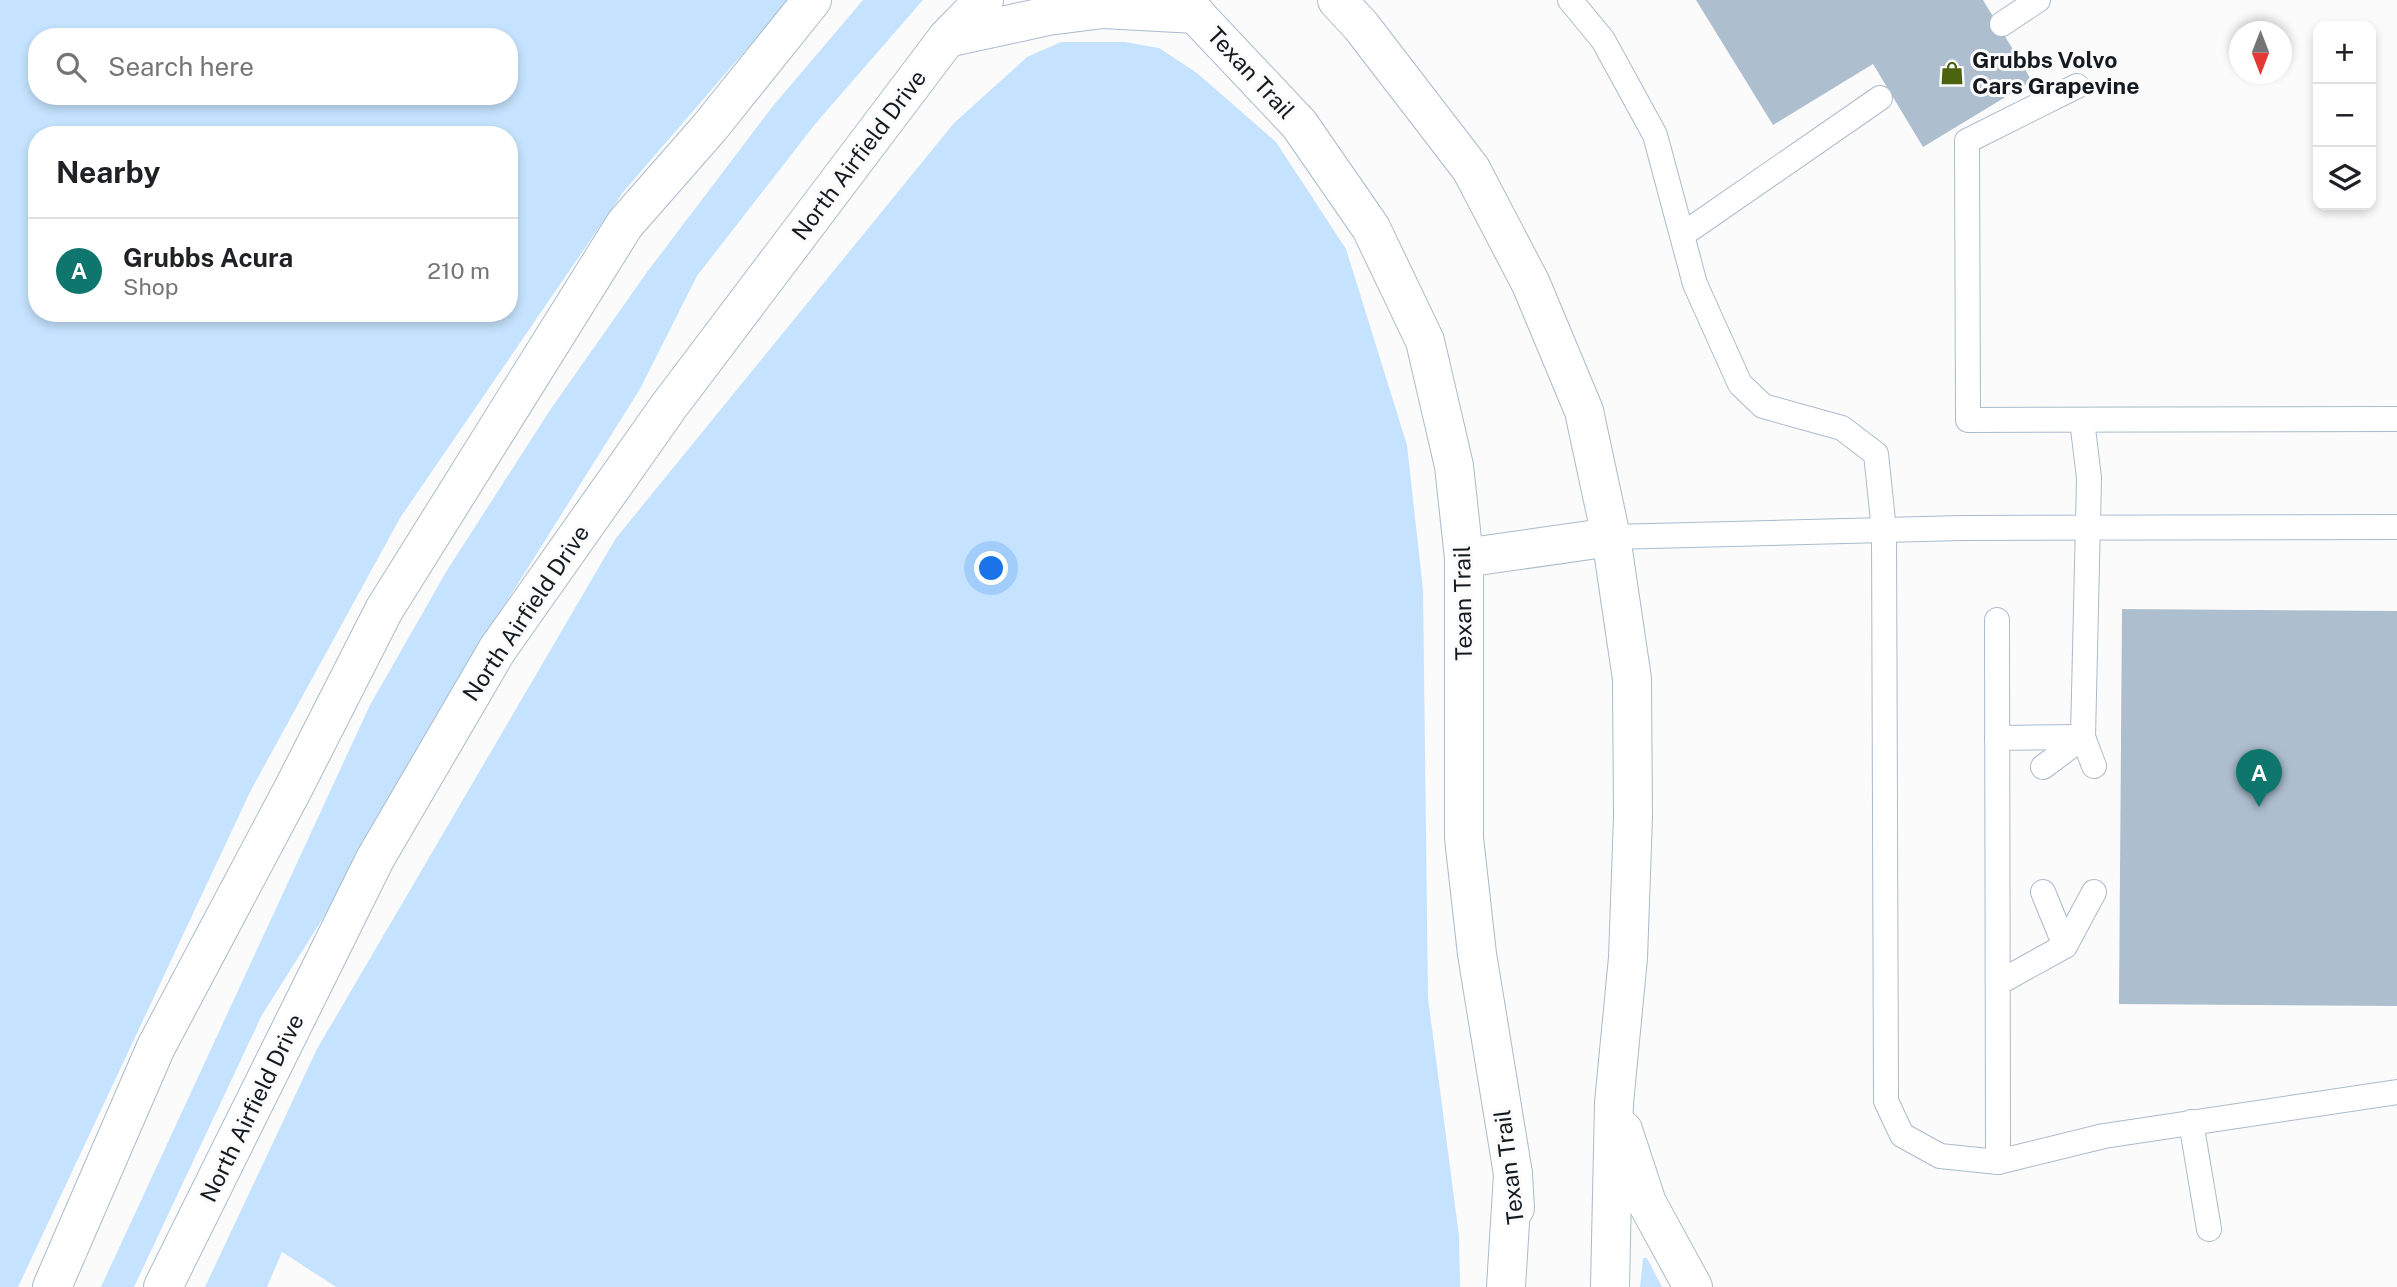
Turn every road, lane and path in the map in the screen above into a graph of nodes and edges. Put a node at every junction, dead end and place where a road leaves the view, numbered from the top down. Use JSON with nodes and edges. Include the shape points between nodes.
{"nodes":[{"id":1,"x":812,"y":0,"type":"edge"},
{"id":2,"x":984,"y":0,"type":"edge"},
{"id":3,"x":1337,"y":0,"type":"edge"},
{"id":4,"x":1570,"y":0,"type":"edge"},
{"id":5,"x":2038,"y":0,"type":"edge"},
{"id":6,"x":1189,"y":7,"type":"edge"},
{"id":7,"x":2002,"y":24,"type":"dead end"},
{"id":8,"x":947,"y":38,"type":"junction"},
{"id":9,"x":2077,"y":86,"type":"dead end"},
{"id":10,"x":1880,"y":98,"type":"dead end"},
{"id":11,"x":1682,"y":235,"type":"junction"},
{"id":12,"x":2082,"y":419,"type":"junction"},
{"id":13,"x":2397,"y":419,"type":"edge"},
{"id":14,"x":2088,"y":527,"type":"junction"},
{"id":15,"x":2397,"y":527,"type":"edge"},
{"id":16,"x":1884,"y":530,"type":"junction"},
{"id":17,"x":1611,"y":537,"type":"junction"},
{"id":18,"x":1464,"y":558,"type":"junction"},
{"id":19,"x":1997,"y":620,"type":"dead end"},
{"id":20,"x":2083,"y":737,"type":"junction"},
{"id":21,"x":1997,"y":738,"type":"junction"},
{"id":22,"x":2094,"y":766,"type":"dead end"},
{"id":23,"x":2043,"y":767,"type":"dead end"},
{"id":24,"x":2043,"y":892,"type":"dead end"},
{"id":25,"x":2094,"y":892,"type":"dead end"},
{"id":26,"x":2065,"y":946,"type":"junction"},
{"id":27,"x":1998,"y":983,"type":"junction"},
{"id":28,"x":2397,"y":1092,"type":"edge"},
{"id":29,"x":1614,"y":1103,"type":"junction"},
{"id":30,"x":2191,"y":1122,"type":"junction"},
{"id":31,"x":1998,"y":1162,"type":"junction"},
{"id":32,"x":1513,"y":1174,"type":"junction"},
{"id":33,"x":2209,"y":1229,"type":"dead end"},
{"id":34,"x":52,"y":1287,"type":"edge"},
{"id":35,"x":163,"y":1287,"type":"edge"},
{"id":36,"x":1506,"y":1287,"type":"edge"},
{"id":37,"x":1520,"y":1287,"type":"edge"},
{"id":38,"x":1611,"y":1287,"type":"edge"},
{"id":39,"x":1693,"y":1287,"type":"edge"}],
"edges":[{"from":1,"to":34,"type":"main road","via":[[625,224],[384,610],[156,1047]]},
{"from":2,"to":8,"type":"main road","name":"North Airfield Drive"},
{"from":3,"to":17,"type":"main road","via":[[1471,169],[1531,284],[1584,411]]},
{"from":4,"to":11,"type":"lane","via":[[1603,40],[1655,135]]},
{"from":5,"to":7,"type":"lane"},
{"from":6,"to":8,"type":"main road","via":[[1048,16]]},
{"from":6,"to":18,"type":"main road","name":"Texan Trail","via":[[1299,124],[1371,228],[1425,341],[1454,466]]},
{"from":8,"to":35,"type":"main road","name":"North Airfield Drive","via":[[668,406],[497,650],[375,859]]},
{"from":9,"to":12,"type":"lane","via":[[1967,141],[1968,420]]},
{"from":10,"to":11,"type":"lane"},
{"from":11,"to":16,"type":"lane","via":[[1695,284],[1740,384],[1763,406],[1842,428],[1876,454]]},
{"from":12,"to":13,"type":"lane"},
{"from":12,"to":14,"type":"lane","via":[[2090,478]]},
{"from":14,"to":15,"type":"lane"},
{"from":14,"to":16,"type":"lane"},
{"from":14,"to":20,"type":"lane"},
{"from":16,"to":17,"type":"lane"},
{"from":16,"to":31,"type":"lane","via":[[1886,1101],[1902,1135],[1940,1156]]},
{"from":17,"to":18,"type":"main road"},
{"from":17,"to":29,"type":"main road","via":[[1632,679],[1633,817],[1628,958]]},
{"from":18,"to":32,"type":"main road","name":"Texan Trail","via":[[1464,838],[1477,954]]},
{"from":19,"to":21,"type":"lane"},
{"from":20,"to":21,"type":"lane"},
{"from":20,"to":22,"type":"lane"},
{"from":20,"to":23,"type":"lane"},
{"from":21,"to":27,"type":"lane"},
{"from":24,"to":26,"type":"lane"},
{"from":25,"to":26,"type":"lane"},
{"from":26,"to":27,"type":"lane"},
{"from":27,"to":31,"type":"lane"},
{"from":28,"to":30,"type":"lane"},
{"from":29,"to":38,"type":"main road"},
{"from":29,"to":39,"type":"main road","via":[[1647,1203]]},
{"from":30,"to":31,"type":"lane","via":[[2104,1136]]},
{"from":30,"to":33,"type":"lane"},
{"from":32,"to":36,"type":"main road"},
{"from":32,"to":37,"type":"main road","name":"Texan Trail"}]}
